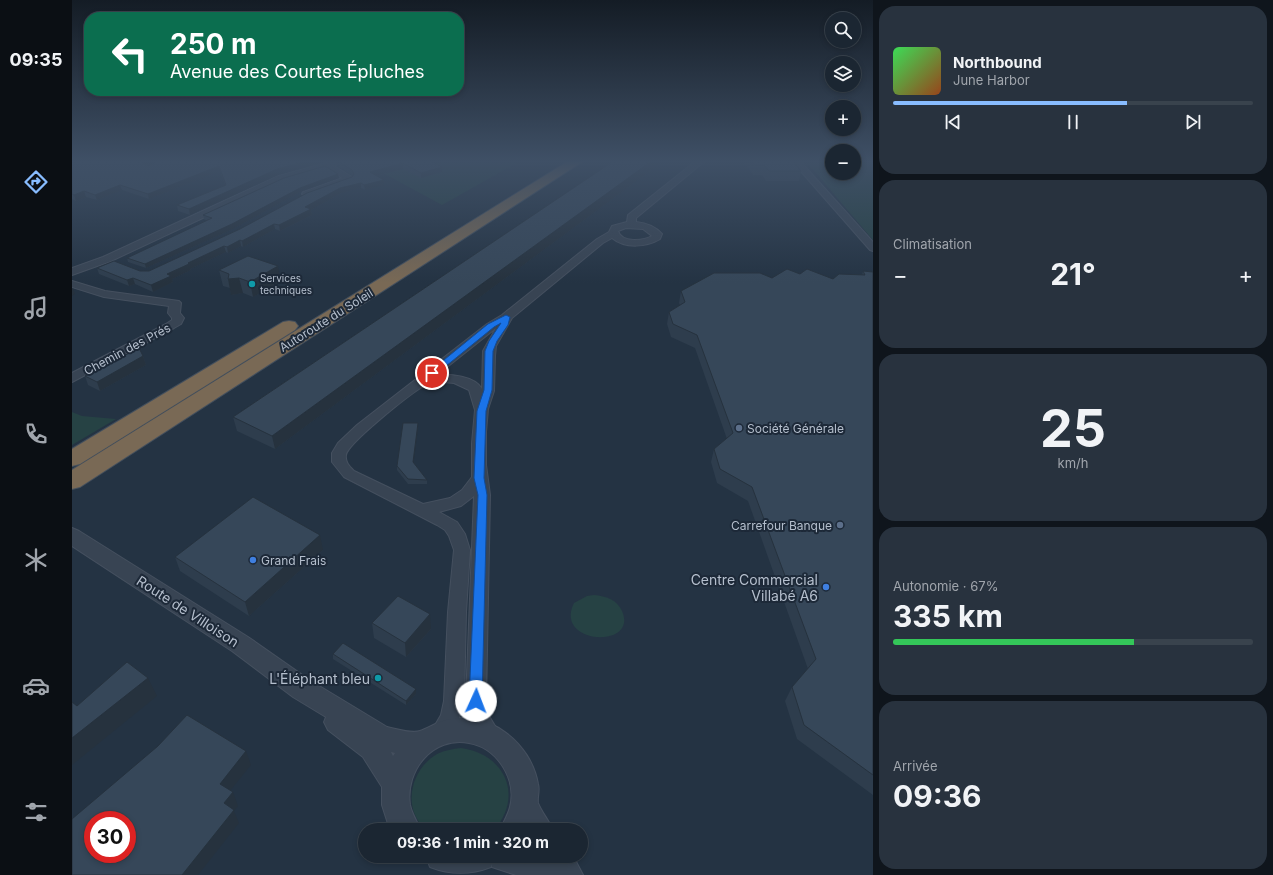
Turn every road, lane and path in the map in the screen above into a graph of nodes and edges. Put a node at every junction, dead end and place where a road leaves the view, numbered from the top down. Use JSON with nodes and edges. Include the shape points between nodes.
{"nodes":[{"id":1,"x":232,"y":201,"type":"edge"},
{"id":2,"x":493,"y":201,"type":"edge"},
{"id":3,"x":515,"y":201,"type":"edge"},
{"id":4,"x":650,"y":201,"type":"edge"},
{"id":5,"x":831,"y":201,"type":"edge"},
{"id":6,"x":632,"y":225,"type":"junction"},
{"id":7,"x":613,"y":234,"type":"junction"},
{"id":8,"x":627,"y":242,"type":"junction"},
{"id":9,"x":597,"y":245,"type":"junction"},
{"id":10,"x":873,"y":248,"type":"edge"},
{"id":11,"x":107,"y":259,"type":"junction"},
{"id":12,"x":118,"y":263,"type":"edge"},
{"id":13,"x":72,"y":272,"type":"edge"},
{"id":14,"x":72,"y":284,"type":"edge"},
{"id":15,"x":506,"y":317,"type":"junction"},
{"id":16,"x":72,"y":378,"type":"edge"},
{"id":17,"x":418,"y":384,"type":"junction"},
{"id":18,"x":482,"y":411,"type":"junction"},
{"id":19,"x":72,"y":458,"type":"edge"},
{"id":20,"x":479,"y":478,"type":"junction"},
{"id":21,"x":72,"y":481,"type":"edge"},
{"id":22,"x":423,"y":510,"type":"junction"},
{"id":23,"x":72,"y":536,"type":"edge"},
{"id":24,"x":302,"y":689,"type":"junction"},
{"id":25,"x":492,"y":738,"type":"junction"},
{"id":26,"x":430,"y":739,"type":"junction"},
{"id":27,"x":396,"y":783,"type":"junction"},
{"id":28,"x":526,"y":822,"type":"edge"},
{"id":29,"x":401,"y":823,"type":"edge"},
{"id":30,"x":526,"y":863,"type":"edge"},
{"id":31,"x":560,"y":863,"type":"edge"},
{"id":32,"x":551,"y":875,"type":"edge"},
{"id":33,"x":568,"y":875,"type":"edge"}],
"edges":[{"from":1,"to":11,"type":"street"},
{"from":2,"to":19,"type":"highway","name":"Autoroute du Soleil"},
{"from":3,"to":21,"type":"highway","name":"Autoroute du Soleil"},
{"from":4,"to":6,"type":"street","via":[[631,217]]},
{"from":5,"to":10,"type":"street"},
{"from":6,"to":7,"type":"street","via":[[615,228]]},
{"from":6,"to":8,"type":"street","via":[[654,230],[657,237],[646,243]]},
{"from":7,"to":8,"type":"street"},
{"from":7,"to":9,"type":"street"},
{"from":8,"to":9,"type":"street"},
{"from":9,"to":15,"type":"street"},
{"from":11,"to":12,"type":"street"},
{"from":11,"to":13,"type":"street"},
{"from":14,"to":16,"type":"street","name":"Chemin des Prés","via":[[104,294],[175,304],[174,313],[178,318],[177,322],[170,326]]},
{"from":15,"to":17,"type":"street"},
{"from":15,"to":18,"type":"street","via":[[489,351],[488,390]]},
{"from":17,"to":18,"type":"street","via":[[448,378],[465,381],[475,388]]},
{"from":17,"to":22,"type":"street","via":[[347,442],[338,456],[342,468],[348,474]]},
{"from":18,"to":20,"type":"street"},
{"from":20,"to":22,"type":"street","via":[[467,496],[456,502]]},
{"from":20,"to":25,"type":"street","via":[[482,495],[476,701],[480,719]]},
{"from":22,"to":26,"type":"street","via":[[451,526],[457,534],[462,550],[454,701],[450,718]]},
{"from":23,"to":24,"type":"street","name":"Route de Villoison","via":[[240,644]]},
{"from":24,"to":26,"type":"street","name":"Route de Villoison","via":[[381,737],[398,742]]},
{"from":24,"to":27,"type":"street","name":"Route de Villoison","via":[[333,719],[372,748]]},
{"from":25,"to":26,"type":"street","name":"Route de Villoison","via":[[465,730],[452,731]]},
{"from":25,"to":28,"type":"street","via":[[512,754],[519,765],[526,793]]},
{"from":26,"to":27,"type":"street","via":[[405,761]]},
{"from":27,"to":29,"type":"street","via":[[396,809]]},
{"from":30,"to":32,"type":"street"},
{"from":31,"to":33,"type":"street"}]}
